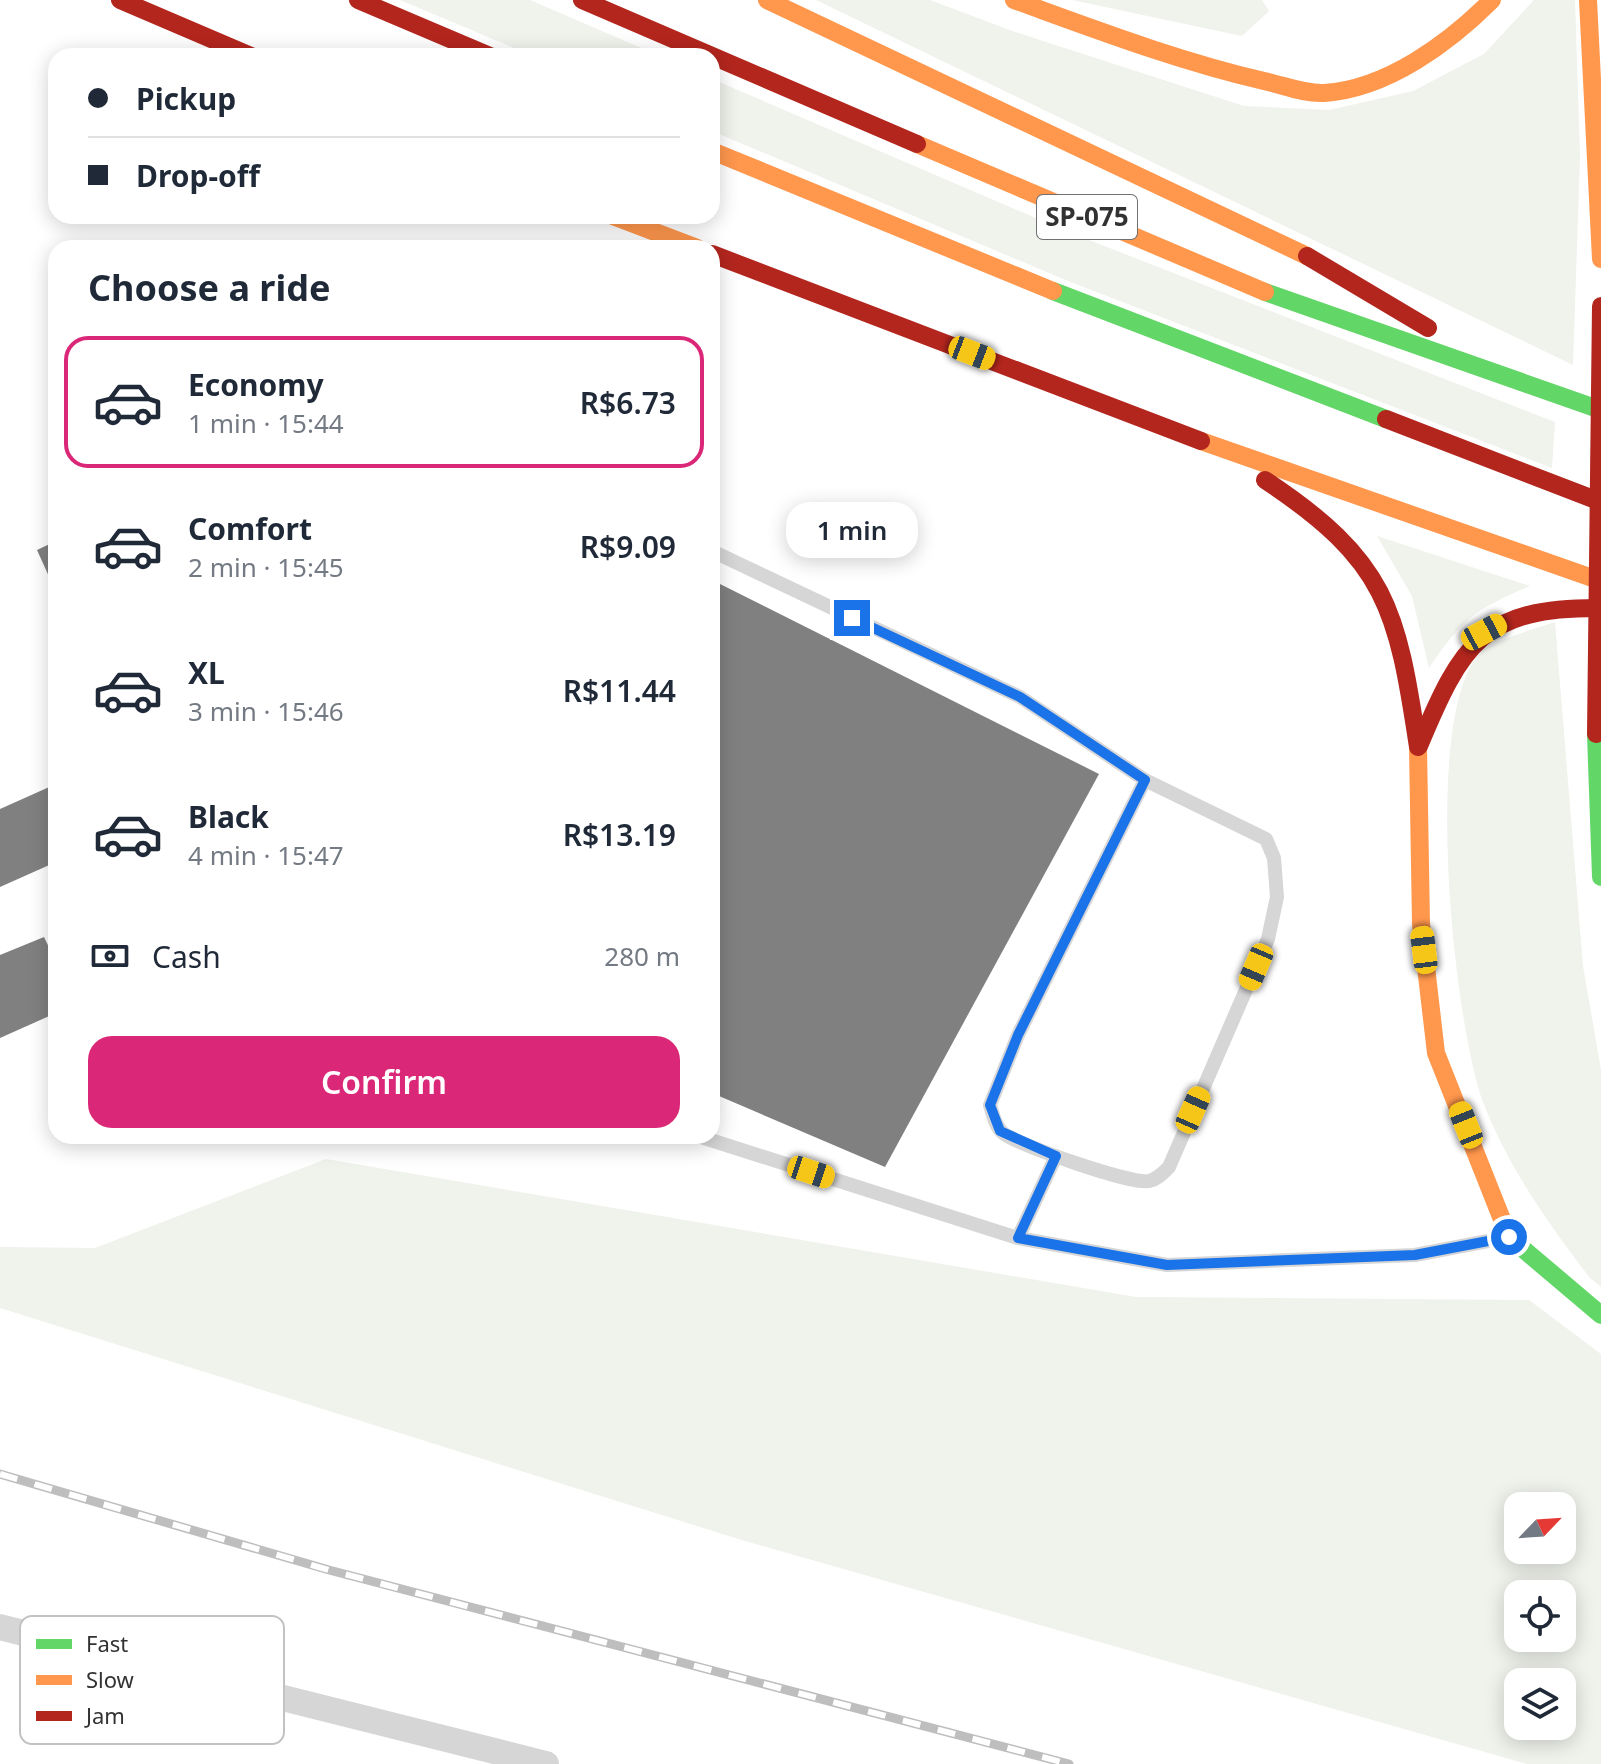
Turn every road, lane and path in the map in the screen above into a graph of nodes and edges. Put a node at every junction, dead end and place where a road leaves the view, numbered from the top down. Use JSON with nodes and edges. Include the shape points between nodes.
{"nodes":[{"id":1,"x":120,"y":0,"type":"edge"},
{"id":2,"x":358,"y":0,"type":"edge"},
{"id":3,"x":582,"y":0,"type":"edge"},
{"id":4,"x":767,"y":0,"type":"edge"},
{"id":5,"x":1014,"y":0,"type":"edge"},
{"id":6,"x":1492,"y":0,"type":"edge"},
{"id":7,"x":1588,"y":0,"type":"edge"},
{"id":8,"x":232,"y":48,"type":"edge"},
{"id":9,"x":471,"y":48,"type":"edge"},
{"id":10,"x":693,"y":48,"type":"edge"},
{"id":11,"x":720,"y":59,"type":"edge"},
{"id":12,"x":720,"y":154,"type":"edge"},
{"id":13,"x":634,"y":224,"type":"edge"},
{"id":14,"x":676,"y":240,"type":"edge"},
{"id":15,"x":720,"y":257,"type":"edge"},
{"id":16,"x":1601,"y":259,"type":"edge"},
{"id":17,"x":1601,"y":306,"type":"edge"},
{"id":18,"x":1506,"y":374,"type":"junction"},
{"id":19,"x":1601,"y":410,"type":"edge"},
{"id":20,"x":1203,"y":442,"type":"junction"},
{"id":21,"x":1601,"y":502,"type":"edge"},
{"id":22,"x":720,"y":555,"type":"edge"},
{"id":23,"x":1601,"y":581,"type":"edge"},
{"id":24,"x":1601,"y":608,"type":"edge"},
{"id":25,"x":1418,"y":747,"type":"junction"},
{"id":26,"x":1145,"y":780,"type":"junction"},
{"id":27,"x":1601,"y":877,"type":"edge"},
{"id":28,"x":720,"y":1143,"type":"edge"},
{"id":29,"x":1056,"y":1156,"type":"junction"},
{"id":30,"x":1509,"y":1237,"type":"junction"},
{"id":31,"x":1018,"y":1238,"type":"junction"},
{"id":32,"x":1601,"y":1315,"type":"edge"},
{"id":33,"x":0,"y":1627,"type":"edge"},
{"id":34,"x":20,"y":1632,"type":"edge"},
{"id":35,"x":284,"y":1698,"type":"edge"},
{"id":36,"x":546,"y":1764,"type":"edge"}],
"edges":[{"from":1,"to":8,"type":"main road"},
{"from":2,"to":9,"type":"main road"},
{"from":3,"to":10,"type":"main road","number":"SP-075"},
{"from":4,"to":18,"type":"main road","via":[[1286,244]]},
{"from":5,"to":6,"type":"main road","via":[[1208,70],[1323,93],[1385,76],[1425,55]]},
{"from":7,"to":16,"type":"main road"},
{"from":11,"to":18,"type":"main road","number":"SP-075","via":[[1232,280]]},
{"from":12,"to":21,"type":"main road","via":[[932,244]]},
{"from":13,"to":14,"type":"main road"},
{"from":15,"to":20,"type":"main road"},
{"from":17,"to":27,"type":"main road","bridge":true,"via":[[1596,734]]},
{"from":18,"to":19,"type":"main road","number":"SP-075"},
{"from":20,"to":23,"type":"main road"},
{"from":20,"to":25,"type":"main road","via":[[1300,501],[1361,557],[1387,601],[1404,652]]},
{"from":22,"to":26,"type":"lane","via":[[1020,697]]},
{"from":24,"to":25,"type":"main road","via":[[1557,606],[1484,632],[1444,683]]},
{"from":25,"to":30,"type":"main road","via":[[1421,924],[1436,1053]]},
{"from":26,"to":29,"type":"lane","via":[[1018,1035],[990,1105],[1000,1131]]},
{"from":26,"to":29,"type":"lane","via":[[1266,839],[1274,858],[1277,897],[1268,939],[1169,1167],[1159,1177],[1138,1182]]},
{"from":28,"to":31,"type":"lane"},
{"from":29,"to":31,"type":"lane"},
{"from":30,"to":31,"type":"lane","via":[[1415,1255],[1167,1265]]},
{"from":30,"to":32,"type":"main road"},
{"from":33,"to":34,"type":"street"},
{"from":35,"to":36,"type":"street"}]}
